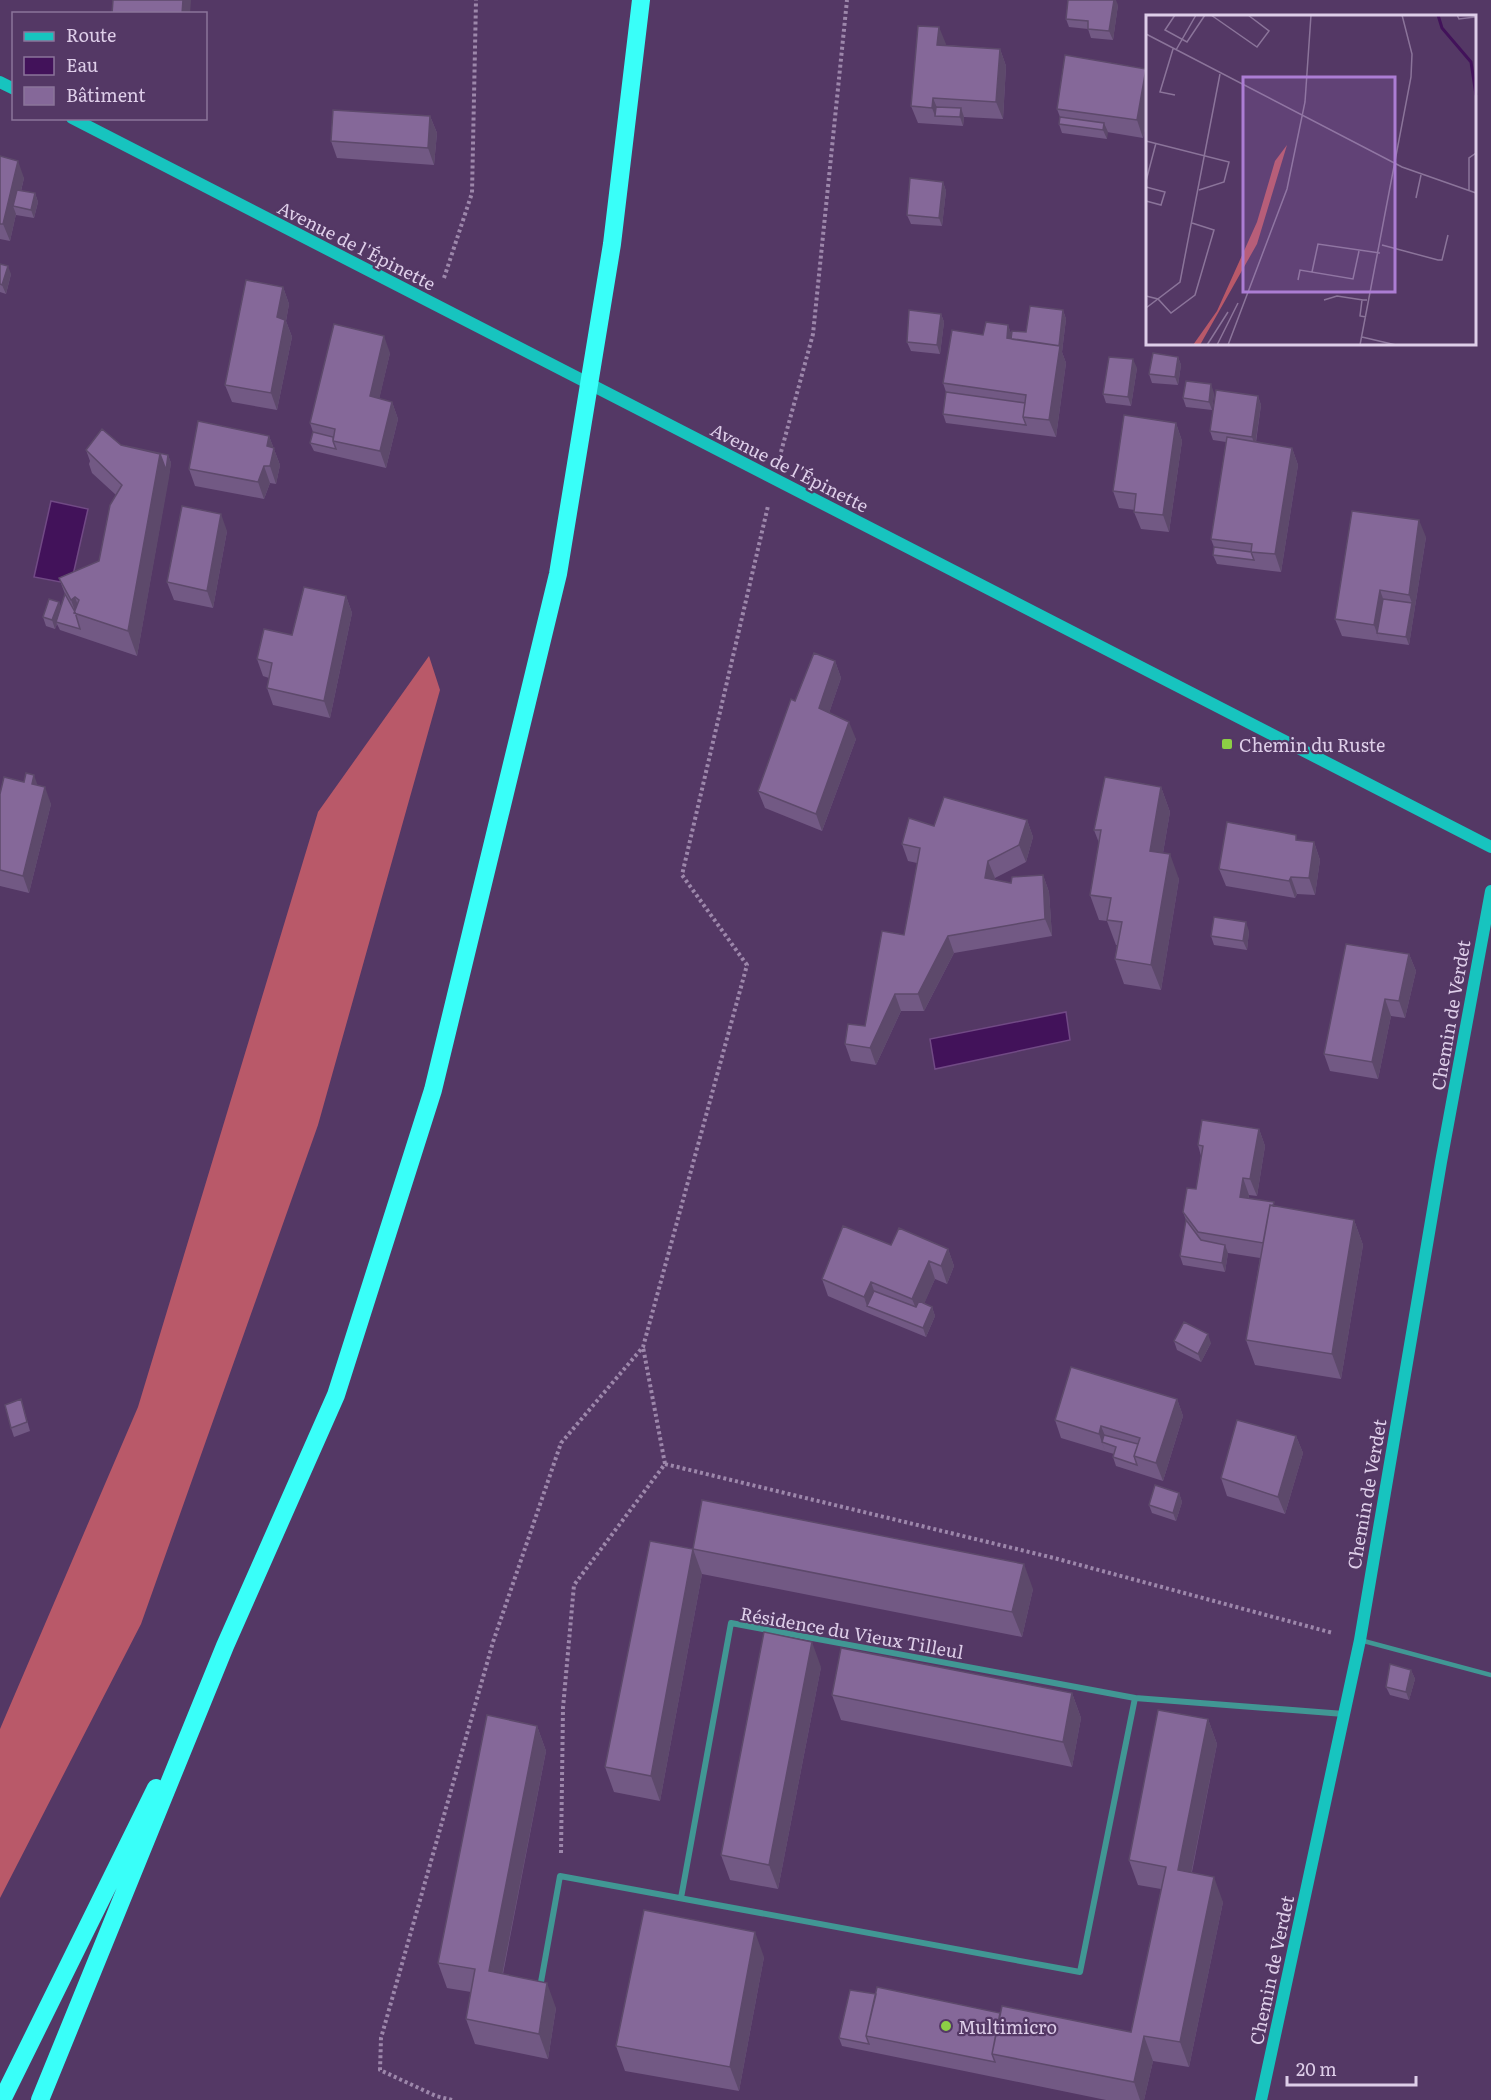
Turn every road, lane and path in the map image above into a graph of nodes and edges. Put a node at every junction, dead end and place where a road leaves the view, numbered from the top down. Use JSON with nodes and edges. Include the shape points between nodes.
{"nodes":[{"id":1,"x":476,"y":0,"type":"edge"},
{"id":2,"x":641,"y":0,"type":"edge"},
{"id":3,"x":847,"y":0,"type":"edge"},
{"id":4,"x":76,"y":120,"type":"edge"},
{"id":5,"x":433,"y":304,"type":"junction"},
{"id":6,"x":774,"y":479,"type":"junction"},
{"id":7,"x":1491,"y":847,"type":"edge"},
{"id":8,"x":1491,"y":891,"type":"edge"},
{"id":9,"x":643,"y":1347,"type":"junction"},
{"id":10,"x":665,"y":1464,"type":"junction"},
{"id":11,"x":1360,"y":1640,"type":"junction"},
{"id":12,"x":225,"y":1646,"type":"junction"},
{"id":13,"x":1491,"y":1675,"type":"edge"},
{"id":14,"x":1135,"y":1698,"type":"junction"},
{"id":15,"x":1344,"y":1714,"type":"junction"},
{"id":16,"x":560,"y":1876,"type":"junction"},
{"id":17,"x":681,"y":1898,"type":"junction"},
{"id":18,"x":541,"y":1982,"type":"edge"},
{"id":19,"x":2,"y":2100,"type":"edge"},
{"id":20,"x":40,"y":2100,"type":"edge"},
{"id":21,"x":452,"y":2100,"type":"edge"},
{"id":22,"x":1261,"y":2100,"type":"edge"}],
"edges":[{"from":1,"to":5,"type":"path","via":[[472,193]]},
{"from":2,"to":12,"type":"highway","via":[[612,244],[558,574],[433,1090],[336,1395]]},
{"from":3,"to":6,"type":"path","via":[[813,334]]},
{"from":4,"to":5,"type":"street","name":"Avenue de l'Épinette"},
{"from":5,"to":6,"type":"street","name":"Avenue de l'Épinette"},
{"from":6,"to":7,"type":"street","name":"Avenue de l'Épinette"},
{"from":6,"to":9,"type":"path","via":[[682,875],[747,965]]},
{"from":8,"to":11,"type":"street","name":"Chemin de Verdet"},
{"from":9,"to":10,"type":"path"},
{"from":9,"to":21,"type":"path","via":[[561,1443],[493,1642],[381,2038],[380,2070]]},
{"from":10,"to":11,"type":"path","via":[[1054,1558]]},
{"from":10,"to":16,"type":"path","via":[[574,1585],[563,1708]]},
{"from":11,"to":13,"type":"lane"},
{"from":11,"to":15,"type":"street","name":"Chemin de Verdet"},
{"from":12,"to":19,"type":"highway"},
{"from":12,"to":20,"type":"highway"},
{"from":14,"to":15,"type":"street","name":"Résidence du Vieux Tilleul"},
{"from":14,"to":17,"type":"street","via":[[1080,1972]]},
{"from":14,"to":17,"type":"street","name":"Résidence du Vieux Tilleul","via":[[731,1623]]},
{"from":15,"to":22,"type":"street","name":"Chemin de Verdet"},
{"from":16,"to":17,"type":"street"},
{"from":16,"to":18,"type":"street"}]}
